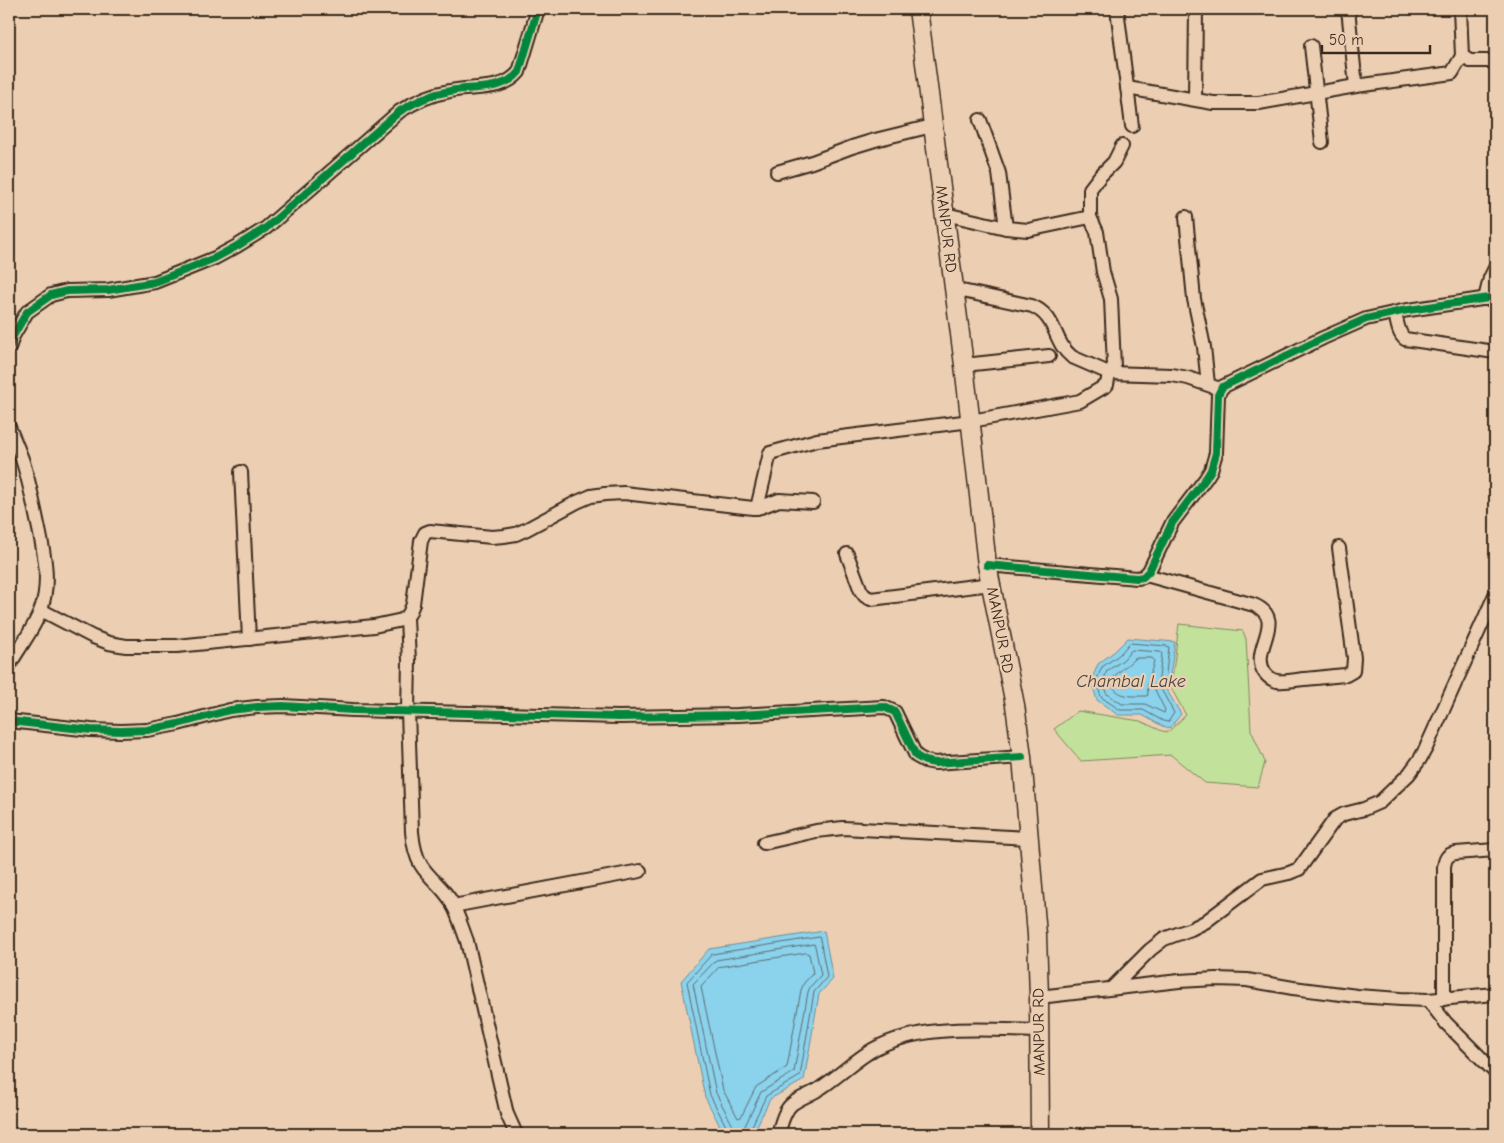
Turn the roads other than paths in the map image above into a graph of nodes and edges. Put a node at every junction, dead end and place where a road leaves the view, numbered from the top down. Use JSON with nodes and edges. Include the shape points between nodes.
{"nodes":[{"id":1,"x":538,"y":9,"type":"edge"},
{"id":2,"x":918,"y":9,"type":"edge"},
{"id":3,"x":1117,"y":9,"type":"edge"},
{"id":4,"x":1196,"y":9,"type":"edge"},
{"id":5,"x":1348,"y":9,"type":"edge"},
{"id":6,"x":1460,"y":9,"type":"edge"},
{"id":7,"x":1311,"y":46,"type":"dead end"},
{"id":8,"x":1462,"y":56,"type":"junction"},
{"id":9,"x":1495,"y":61,"type":"edge"},
{"id":10,"x":1356,"y":86,"type":"junction"},
{"id":11,"x":1128,"y":88,"type":"junction"},
{"id":12,"x":1316,"y":93,"type":"junction"},
{"id":13,"x":1194,"y":99,"type":"junction"},
{"id":14,"x":980,"y":120,"type":"dead end"},
{"id":15,"x":932,"y":126,"type":"junction"},
{"id":16,"x":1132,"y":126,"type":"dead end"},
{"id":17,"x":1322,"y":142,"type":"dead end"},
{"id":18,"x":1122,"y":146,"type":"dead end"},
{"id":19,"x":777,"y":172,"type":"dead end"},
{"id":20,"x":945,"y":214,"type":"junction"},
{"id":21,"x":1090,"y":217,"type":"junction"},
{"id":22,"x":1186,"y":217,"type":"dead end"},
{"id":23,"x":1006,"y":228,"type":"junction"},
{"id":24,"x":1495,"y":268,"type":"edge"},
{"id":25,"x":953,"y":289,"type":"junction"},
{"id":26,"x":1490,"y":298,"type":"edge"},
{"id":27,"x":1395,"y":313,"type":"junction"},
{"id":28,"x":9,"y":348,"type":"edge"},
{"id":29,"x":1495,"y":352,"type":"edge"},
{"id":30,"x":1049,"y":356,"type":"dead end"},
{"id":31,"x":964,"y":365,"type":"junction"},
{"id":32,"x":1109,"y":373,"type":"junction"},
{"id":33,"x":1214,"y":387,"type":"junction"},
{"id":34,"x":971,"y":421,"type":"junction"},
{"id":35,"x":9,"y":427,"type":"edge"},
{"id":36,"x":241,"y":472,"type":"dead end"},
{"id":37,"x":813,"y":502,"type":"dead end"},
{"id":38,"x":757,"y":508,"type":"junction"},
{"id":39,"x":1340,"y":548,"type":"dead end"},
{"id":40,"x":847,"y":554,"type":"dead end"},
{"id":41,"x":987,"y":565,"type":"junction"},
{"id":42,"x":1146,"y":575,"type":"junction"},
{"id":43,"x":991,"y":584,"type":"junction"},
{"id":44,"x":1495,"y":595,"type":"edge"},
{"id":45,"x":41,"y":610,"type":"junction"},
{"id":46,"x":407,"y":618,"type":"junction"},
{"id":47,"x":249,"y":639,"type":"junction"},
{"id":48,"x":9,"y":666,"type":"edge"},
{"id":49,"x":408,"y":711,"type":"junction"},
{"id":50,"x":9,"y":722,"type":"edge"},
{"id":51,"x":1022,"y":756,"type":"junction"},
{"id":52,"x":1030,"y":838,"type":"junction"},
{"id":53,"x":764,"y":844,"type":"dead end"},
{"id":54,"x":1495,"y":850,"type":"edge"},
{"id":55,"x":640,"y":871,"type":"dead end"},
{"id":56,"x":453,"y":906,"type":"junction"},
{"id":57,"x":1112,"y":988,"type":"junction"},
{"id":58,"x":1495,"y":994,"type":"edge"},
{"id":59,"x":1039,"y":997,"type":"junction"},
{"id":60,"x":1444,"y":999,"type":"junction"},
{"id":61,"x":1428,"y":1000,"type":"junction"},
{"id":62,"x":1039,"y":1031,"type":"junction"},
{"id":63,"x":1495,"y":1072,"type":"edge"},
{"id":64,"x":516,"y":1134,"type":"edge"},
{"id":65,"x":778,"y":1134,"type":"edge"},
{"id":66,"x":1040,"y":1134,"type":"edge"}],
"edges":[{"from":1,"to":28,"type":"street","via":[[519,72],[514,78],[499,85],[451,90],[406,107],[266,228],[215,258],[155,282],[51,295],[27,312]]},
{"from":2,"to":15,"type":"main road","name":"MANPUR RD"},
{"from":3,"to":11,"type":"street"},
{"from":4,"to":13,"type":"street"},
{"from":5,"to":10,"type":"street"},
{"from":6,"to":8,"type":"street"},
{"from":7,"to":12,"type":"street"},
{"from":8,"to":9,"type":"street","via":[[1470,61]]},
{"from":8,"to":10,"type":"street","via":[[1452,73]]},
{"from":10,"to":12,"type":"street"},
{"from":11,"to":13,"type":"street"},
{"from":11,"to":16,"type":"street"},
{"from":12,"to":13,"type":"street","via":[[1259,103],[1213,103]]},
{"from":12,"to":17,"type":"street"},
{"from":14,"to":23,"type":"street","via":[[999,173]]},
{"from":15,"to":19,"type":"street","via":[[875,140]]},
{"from":15,"to":20,"type":"main road","name":"MANPUR RD"},
{"from":18,"to":21,"type":"street","via":[[1114,162],[1090,189]]},
{"from":20,"to":23,"type":"street"},
{"from":20,"to":25,"type":"main road","name":"MANPUR RD"},
{"from":21,"to":23,"type":"street","via":[[1028,230]]},
{"from":21,"to":32,"type":"street","via":[[1097,232],[1111,299],[1114,366]]},
{"from":22,"to":33,"type":"street","via":[[1194,299]]},
{"from":24,"to":26,"type":"street","via":[[1490,278]]},
{"from":25,"to":31,"type":"main road","name":"MANPUR RD"},
{"from":25,"to":32,"type":"street","via":[[1038,309],[1046,315],[1068,354]]},
{"from":26,"to":27,"type":"street"},
{"from":27,"to":29,"type":"street","via":[[1401,336],[1405,339]]},
{"from":27,"to":33,"type":"street","via":[[1366,319]]},
{"from":30,"to":31,"type":"street"},
{"from":31,"to":34,"type":"main road","name":"MANPUR RD"},
{"from":32,"to":33,"type":"street","via":[[1172,375]]},
{"from":32,"to":34,"type":"street","via":[[1107,385],[1080,401]]},
{"from":33,"to":42,"type":"street","via":[[1218,395],[1216,454],[1211,470],[1172,523]]},
{"from":34,"to":38,"type":"street","via":[[817,440],[770,453]]},
{"from":34,"to":41,"type":"main road","name":"MANPUR RD"},
{"from":35,"to":45,"type":"street","via":[[24,467],[44,555],[45,594]]},
{"from":36,"to":47,"type":"street"},
{"from":37,"to":38,"type":"street","via":[[779,500]]},
{"from":38,"to":46,"type":"street","via":[[624,493],[605,494],[577,502],[516,534],[492,537],[430,531],[420,541],[413,604]]},
{"from":39,"to":42,"type":"street","via":[[1354,658],[1353,671],[1346,675],[1274,680],[1264,673],[1260,660],[1269,625],[1264,611],[1254,605]]},
{"from":40,"to":43,"type":"street","via":[[861,591],[870,599]]},
{"from":41,"to":42,"type":"street","via":[[1137,578]]},
{"from":41,"to":43,"type":"main road","name":"MANPUR RD"},
{"from":43,"to":51,"type":"main road","name":"MANPUR RD"},
{"from":44,"to":57,"type":"street","via":[[1426,748],[1409,774],[1375,805],[1335,819],[1299,869],[1262,879],[1205,922],[1164,939]]},
{"from":45,"to":47,"type":"street","via":[[93,637],[126,646],[177,646]]},
{"from":45,"to":48,"type":"street"},
{"from":46,"to":47,"type":"street","via":[[374,626]]},
{"from":46,"to":49,"type":"street"},
{"from":49,"to":50,"type":"street","via":[[258,707],[230,710],[147,730],[121,731]]},
{"from":49,"to":51,"type":"street","via":[[619,717],[884,707],[895,712],[916,756],[924,761],[935,763]]},
{"from":49,"to":56,"type":"street","via":[[414,849],[421,866],[440,885]]},
{"from":51,"to":52,"type":"main road","name":"MANPUR RD"},
{"from":52,"to":53,"type":"street","via":[[843,828]]},
{"from":52,"to":59,"type":"main road","name":"MANPUR RD"},
{"from":54,"to":60,"type":"street","via":[[1452,854],[1446,858]]},
{"from":55,"to":56,"type":"street"},
{"from":56,"to":64,"type":"street","via":[[467,941],[506,1114]]},
{"from":57,"to":59,"type":"street"},
{"from":57,"to":61,"type":"street","via":[[1188,980],[1247,980],[1357,996]]},
{"from":58,"to":60,"type":"street"},
{"from":59,"to":62,"type":"main road","name":"MANPUR RD"},
{"from":60,"to":61,"type":"street"},
{"from":61,"to":63,"type":"street"},
{"from":62,"to":65,"type":"street","via":[[968,1030],[920,1034],[890,1042],[792,1103]]},
{"from":62,"to":66,"type":"main road","name":"MANPUR RD"}]}
